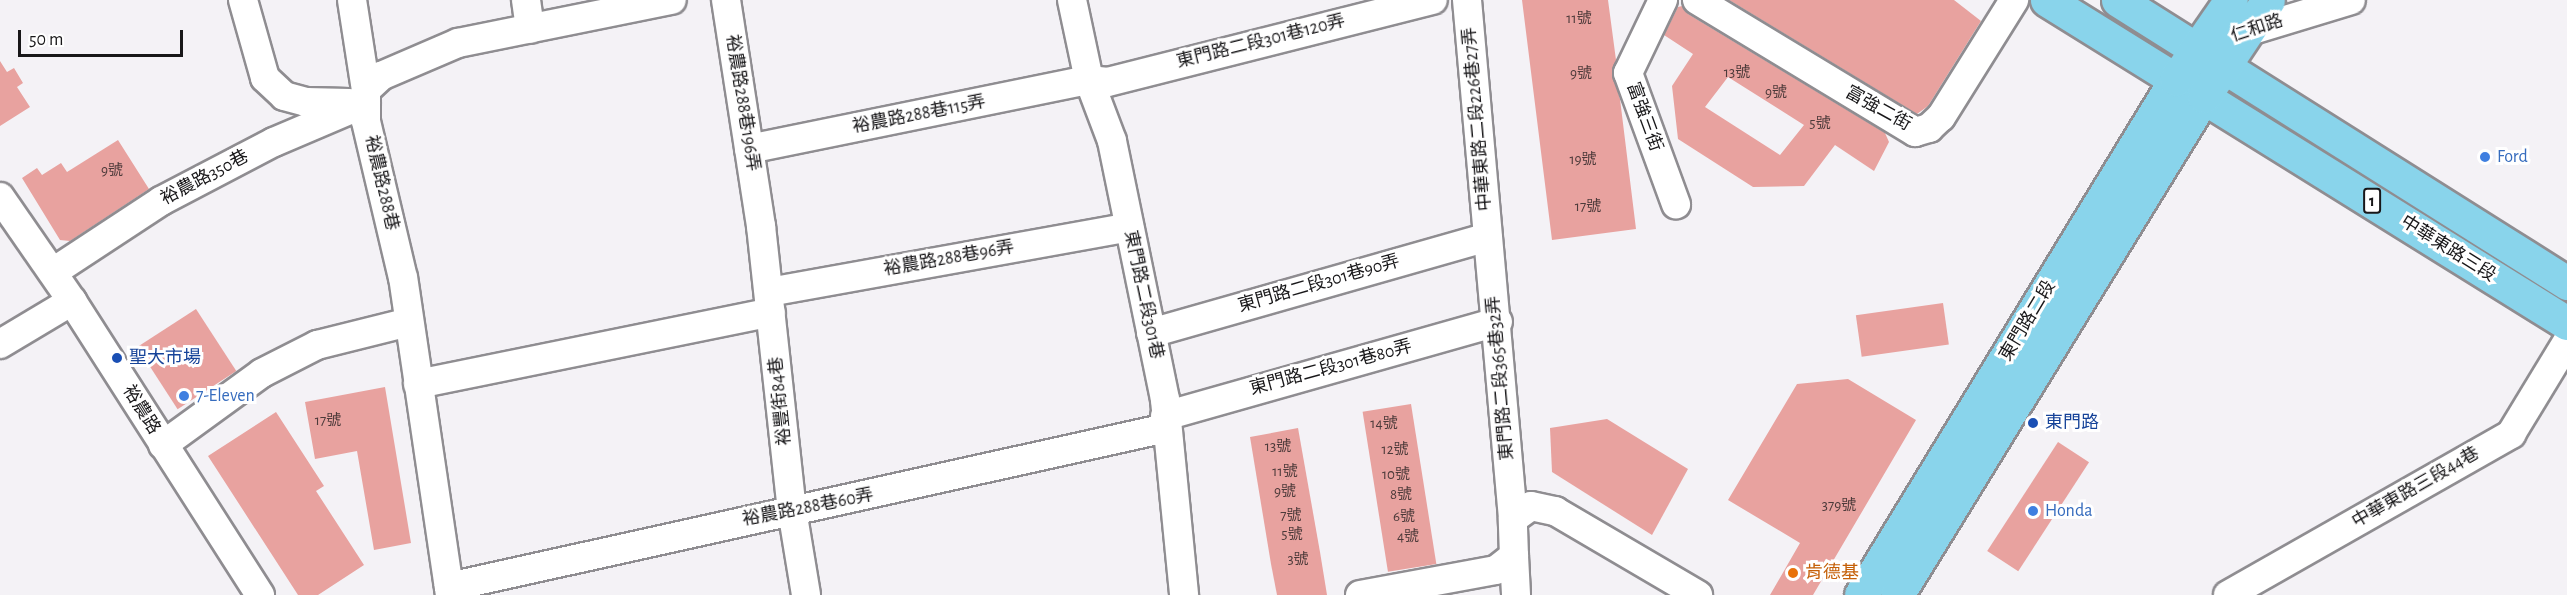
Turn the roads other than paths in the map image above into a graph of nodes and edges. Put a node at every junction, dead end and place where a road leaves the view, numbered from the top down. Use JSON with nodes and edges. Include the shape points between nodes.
{"nodes":[{"id":1,"x":243,"y":0,"type":"edge"},
{"id":2,"x":352,"y":0,"type":"edge"},
{"id":3,"x":526,"y":0,"type":"edge"},
{"id":4,"x":672,"y":0,"type":"edge"},
{"id":5,"x":726,"y":0,"type":"edge"},
{"id":6,"x":1072,"y":0,"type":"edge"},
{"id":7,"x":1433,"y":0,"type":"edge"},
{"id":8,"x":1467,"y":0,"type":"edge"},
{"id":9,"x":1663,"y":0,"type":"edge"},
{"id":10,"x":1697,"y":0,"type":"edge"},
{"id":11,"x":2014,"y":0,"type":"edge"},
{"id":12,"x":2047,"y":0,"type":"edge"},
{"id":13,"x":2118,"y":0,"type":"edge"},
{"id":14,"x":2231,"y":0,"type":"edge"},
{"id":15,"x":2268,"y":0,"type":"edge"},
{"id":16,"x":2350,"y":0,"type":"edge"},
{"id":17,"x":530,"y":28,"type":"junction"},
{"id":18,"x":2250,"y":29,"type":"junction"},
{"id":19,"x":2211,"y":59,"type":"junction"},
{"id":20,"x":2176,"y":79,"type":"junction"},
{"id":21,"x":1089,"y":81,"type":"junction"},
{"id":22,"x":2204,"y":96,"type":"junction"},
{"id":23,"x":366,"y":97,"type":"junction"},
{"id":24,"x":749,"y":149,"type":"junction"},
{"id":25,"x":0,"y":196,"type":"edge"},
{"id":26,"x":1676,"y":204,"type":"dead end"},
{"id":27,"x":758,"y":207,"type":"joint"},
{"id":28,"x":1129,"y":226,"type":"junction"},
{"id":29,"x":1488,"y":237,"type":"junction"},
{"id":30,"x":53,"y":272,"type":"junction"},
{"id":31,"x":2567,"y":283,"type":"edge"},
{"id":32,"x":72,"y":301,"type":"junction"},
{"id":33,"x":770,"y":302,"type":"junction"},
{"id":34,"x":1498,"y":321,"type":"junction"},
{"id":35,"x":409,"y":322,"type":"junction"},
{"id":36,"x":2567,"y":323,"type":"edge"},
{"id":37,"x":1151,"y":333,"type":"junction"},
{"id":38,"x":2567,"y":342,"type":"edge"},
{"id":39,"x":0,"y":344,"type":"edge"},
{"id":40,"x":418,"y":384,"type":"junction"},
{"id":41,"x":1166,"y":422,"type":"junction"},
{"id":42,"x":163,"y":445,"type":"junction"},
{"id":43,"x":792,"y":510,"type":"junction"},
{"id":44,"x":1513,"y":519,"type":"junction"},
{"id":45,"x":1514,"y":556,"type":"junction"},
{"id":46,"x":450,"y":591,"type":"edge"},
{"id":47,"x":260,"y":595,"type":"edge"},
{"id":48,"x":806,"y":595,"type":"edge"},
{"id":49,"x":1184,"y":595,"type":"edge"},
{"id":50,"x":1360,"y":595,"type":"edge"},
{"id":51,"x":1516,"y":595,"type":"edge"},
{"id":52,"x":1698,"y":595,"type":"edge"},
{"id":53,"x":1860,"y":595,"type":"edge"},
{"id":54,"x":1897,"y":595,"type":"edge"},
{"id":55,"x":2228,"y":595,"type":"edge"}],
"edges":[{"from":1,"to":23,"type":"street","via":[[265,78],[284,96],[306,102]]},
{"from":2,"to":23,"type":"street","name":"裕農路288巷"},
{"from":3,"to":17,"type":"street"},
{"from":4,"to":17,"type":"street"},
{"from":5,"to":24,"type":"street","name":"裕農路288巷196弄"},
{"from":6,"to":21,"type":"street","name":"東門路二段301巷"},
{"from":7,"to":21,"type":"street","name":"東門路二段301巷120弄","via":[[1108,82]]},
{"from":8,"to":29,"type":"street","name":"中華東路二段226巷27弄"},
{"from":9,"to":26,"type":"street","name":"富強三街","via":[[1628,73]]},
{"from":10,"to":11,"type":"street","name":"富強二街","via":[[1915,132],[1929,128],[1941,117]]},
{"from":12,"to":20,"type":"main road","number":"1"},
{"from":13,"to":19,"type":"main road","number":"1"},
{"from":14,"to":19,"type":"main road"},
{"from":15,"to":18,"type":"main road"},
{"from":16,"to":18,"type":"street","name":"仁和路"},
{"from":17,"to":23,"type":"street","via":[[458,43],[381,76]]},
{"from":18,"to":19,"type":"main road"},
{"from":19,"to":20,"type":"main road","name":"東門路二段"},
{"from":19,"to":22,"type":"main road","name":"東門路二段"},
{"from":19,"to":31,"type":"main road","name":"中華東路三段","number":"1"},
{"from":20,"to":22,"type":"main road","name":"中華東路三段","number":"1"},
{"from":20,"to":53,"type":"main road","name":"東門路二段"},
{"from":21,"to":24,"type":"street","name":"裕農路288巷115弄"},
{"from":21,"to":28,"type":"street","name":"東門路二段301巷","via":[[1112,141]]},
{"from":22,"to":36,"type":"main road","name":"中華東路三段","number":"1"},
{"from":22,"to":54,"type":"main road","name":"東門路二段"},
{"from":23,"to":30,"type":"street","name":"裕農路350巷","via":[[161,201]]},
{"from":23,"to":35,"type":"street","name":"裕農路288巷","via":[[366,121],[403,278]]},
{"from":24,"to":27,"type":"street","name":"裕農路288巷196弄"},
{"from":25,"to":30,"type":"street","name":"裕農路"},
{"from":27,"to":33,"type":"street","name":"裕豐街84巷"},
{"from":28,"to":33,"type":"street","name":"裕農路288巷96弄"},
{"from":28,"to":37,"type":"street","name":"東門路二段301巷"},
{"from":29,"to":34,"type":"street","name":"東門路二段365巷32弄"},
{"from":29,"to":37,"type":"street","name":"東門路二段301巷90弄"},
{"from":30,"to":32,"type":"street","name":"裕農路"},
{"from":32,"to":39,"type":"street"},
{"from":32,"to":42,"type":"street","name":"裕農路"},
{"from":33,"to":40,"type":"street","name":"裕農路288巷96弄"},
{"from":33,"to":43,"type":"street","name":"裕豐街84巷"},
{"from":34,"to":41,"type":"street","name":"東門路二段301巷80弄"},
{"from":34,"to":44,"type":"street","name":"東門路二段365巷32弄"},
{"from":35,"to":40,"type":"street","name":"裕農路288巷"},
{"from":35,"to":42,"type":"street","via":[[318,345],[262,373]]},
{"from":37,"to":41,"type":"street","name":"東門路二段301巷"},
{"from":38,"to":55,"type":"street","name":"中華東路三段44巷","via":[[2511,434]]},
{"from":40,"to":46,"type":"street","name":"裕農路288巷"},
{"from":41,"to":43,"type":"street","name":"裕農路288巷60弄"},
{"from":41,"to":49,"type":"street","name":"東門路二段301巷"},
{"from":42,"to":47,"type":"street","name":"裕農路"},
{"from":43,"to":46,"type":"street","name":"裕農路288巷60弄"},
{"from":43,"to":48,"type":"street","name":"裕豐街84巷"},
{"from":44,"to":45,"type":"street","name":"東門路二段365巷32弄"},
{"from":44,"to":52,"type":"street","via":[[1531,506],[1555,511]]},
{"from":45,"to":50,"type":"street","via":[[1496,570]]},
{"from":45,"to":51,"type":"street","name":"東門路二段365巷32弄"}]}
